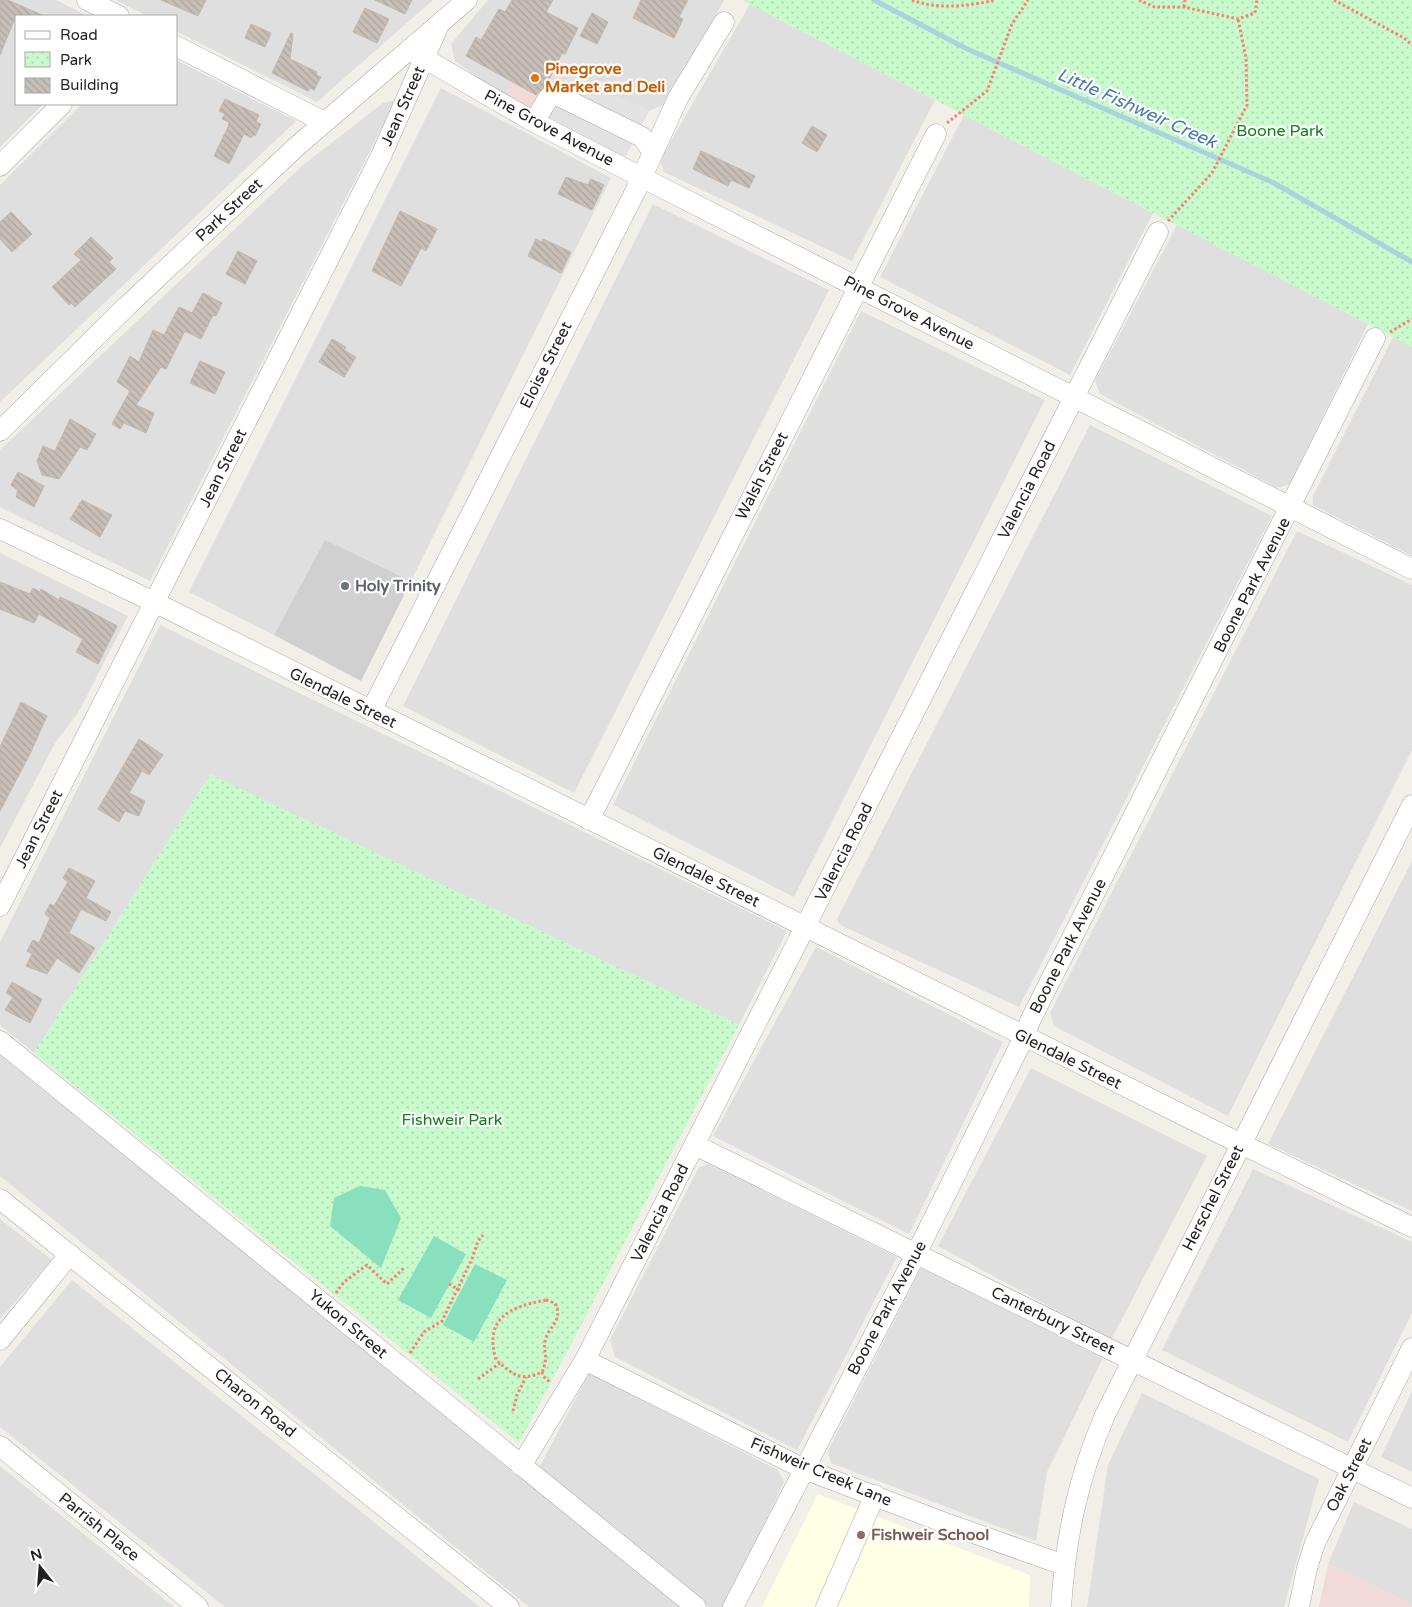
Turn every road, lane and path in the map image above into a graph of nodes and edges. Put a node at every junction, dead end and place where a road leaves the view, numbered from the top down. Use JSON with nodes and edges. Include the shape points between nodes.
{"nodes":[{"id":1,"x":88,"y":0,"type":"edge"},
{"id":2,"x":467,"y":0,"type":"edge"},
{"id":3,"x":912,"y":0,"type":"edge"},
{"id":4,"x":996,"y":0,"type":"edge"},
{"id":5,"x":1028,"y":0,"type":"edge"},
{"id":6,"x":1138,"y":0,"type":"edge"},
{"id":7,"x":1185,"y":0,"type":"edge"},
{"id":8,"x":1258,"y":0,"type":"edge"},
{"id":9,"x":1334,"y":0,"type":"edge"},
{"id":10,"x":1184,"y":6,"type":"junction"},
{"id":11,"x":117,"y":15,"type":"edge"},
{"id":12,"x":1238,"y":19,"type":"junction"},
{"id":13,"x":724,"y":22,"type":"dead end"},
{"id":14,"x":1412,"y":45,"type":"edge"},
{"id":15,"x":178,"y":47,"type":"edge"},
{"id":16,"x":417,"y":55,"type":"junction"},
{"id":17,"x":61,"y":105,"type":"edge"},
{"id":18,"x":324,"y":122,"type":"junction"},
{"id":19,"x":534,"y":122,"type":"junction"},
{"id":20,"x":936,"y":134,"type":"joint"},
{"id":21,"x":653,"y":152,"type":"junction"},
{"id":22,"x":0,"y":166,"type":"edge"},
{"id":23,"x":641,"y":178,"type":"junction"},
{"id":24,"x":1158,"y":232,"type":"joint"},
{"id":25,"x":858,"y":287,"type":"junction"},
{"id":26,"x":1412,"y":319,"type":"edge"},
{"id":27,"x":1376,"y":338,"type":"joint"},
{"id":28,"x":1074,"y":396,"type":"junction"},
{"id":29,"x":0,"y":431,"type":"edge"},
{"id":30,"x":1291,"y":509,"type":"junction"},
{"id":31,"x":0,"y":529,"type":"edge"},
{"id":32,"x":1412,"y":570,"type":"edge"},
{"id":33,"x":154,"y":602,"type":"junction"},
{"id":34,"x":371,"y":711,"type":"junction"},
{"id":35,"x":1412,"y":805,"type":"edge"},
{"id":36,"x":589,"y":820,"type":"junction"},
{"id":37,"x":0,"y":906,"type":"edge"},
{"id":38,"x":807,"y":927,"type":"junction"},
{"id":39,"x":1024,"y":1037,"type":"junction"},
{"id":40,"x":0,"y":1041,"type":"edge"},
{"id":41,"x":1241,"y":1144,"type":"junction"},
{"id":42,"x":695,"y":1145,"type":"junction"},
{"id":43,"x":0,"y":1198,"type":"edge"},
{"id":44,"x":1412,"y":1227,"type":"edge"},
{"id":45,"x":483,"y":1235,"type":"dead end"},
{"id":46,"x":70,"y":1254,"type":"junction"},
{"id":47,"x":916,"y":1254,"type":"junction"},
{"id":48,"x":405,"y":1267,"type":"dead end"},
{"id":49,"x":344,"y":1282,"type":"dead end"},
{"id":50,"x":450,"y":1284,"type":"dead end"},
{"id":51,"x":459,"y":1290,"type":"junction"},
{"id":52,"x":0,"y":1340,"type":"edge"},
{"id":53,"x":1412,"y":1348,"type":"edge"},
{"id":54,"x":585,"y":1360,"type":"junction"},
{"id":55,"x":1131,"y":1360,"type":"junction"},
{"id":56,"x":500,"y":1363,"type":"junction"},
{"id":57,"x":399,"y":1367,"type":"junction"},
{"id":58,"x":542,"y":1372,"type":"junction"},
{"id":59,"x":526,"y":1377,"type":"junction"},
{"id":60,"x":478,"y":1380,"type":"dead end"},
{"id":61,"x":552,"y":1384,"type":"dead end"},
{"id":62,"x":513,"y":1410,"type":"dead end"},
{"id":63,"x":0,"y":1446,"type":"edge"},
{"id":64,"x":521,"y":1466,"type":"junction"},
{"id":65,"x":804,"y":1468,"type":"junction"},
{"id":66,"x":1353,"y":1469,"type":"junction"},
{"id":67,"x":875,"y":1495,"type":"junction"},
{"id":68,"x":1412,"y":1498,"type":"edge"},
{"id":69,"x":1064,"y":1565,"type":"junction"},
{"id":70,"x":740,"y":1605,"type":"edge"},
{"id":71,"x":198,"y":1607,"type":"edge"},
{"id":72,"x":509,"y":1607,"type":"edge"},
{"id":73,"x":696,"y":1607,"type":"edge"},
{"id":74,"x":826,"y":1607,"type":"edge"},
{"id":75,"x":1060,"y":1607,"type":"edge"},
{"id":76,"x":1300,"y":1607,"type":"edge"}],
"edges":[{"from":1,"to":11,"type":"street"},
{"from":2,"to":16,"type":"street","name":"Park Street","via":[[438,27]]},
{"from":3,"to":4,"type":"path","via":[[944,5],[974,5]]},
{"from":5,"to":20,"type":"path","via":[[1012,24],[986,91]]},
{"from":6,"to":10,"type":"path","via":[[1155,7]]},
{"from":7,"to":10,"type":"path"},
{"from":8,"to":12,"type":"path","via":[[1254,14]]},
{"from":9,"to":14,"type":"path"},
{"from":10,"to":12,"type":"path"},
{"from":12,"to":24,"type":"path","via":[[1246,58],[1247,105],[1212,173]]},
{"from":13,"to":21,"type":"street","name":"Eloise Street","via":[[678,98]]},
{"from":15,"to":18,"type":"street"},
{"from":16,"to":18,"type":"street","name":"Park Street"},
{"from":16,"to":19,"type":"street","name":"Pine Grove Avenue"},
{"from":16,"to":33,"type":"street","name":"Jean Street","via":[[381,156]]},
{"from":17,"to":22,"type":"street"},
{"from":18,"to":29,"type":"street","name":"Park Street","via":[[126,306]]},
{"from":19,"to":21,"type":"street","via":[[549,97],[557,95],[642,137]]},
{"from":19,"to":23,"type":"street","name":"Pine Grove Avenue"},
{"from":20,"to":25,"type":"street","name":"Walsh Street"},
{"from":21,"to":23,"type":"street","name":"Eloise Street"},
{"from":23,"to":25,"type":"street","name":"Pine Grove Avenue"},
{"from":23,"to":34,"type":"street","name":"Eloise Street"},
{"from":24,"to":28,"type":"street","name":"Valencia Road"},
{"from":25,"to":28,"type":"street","name":"Pine Grove Avenue"},
{"from":25,"to":36,"type":"street","name":"Walsh Street"},
{"from":26,"to":27,"type":"path"},
{"from":27,"to":30,"type":"street","name":"Boone Park Avenue"},
{"from":28,"to":30,"type":"street","name":"Pine Grove Avenue"},
{"from":28,"to":38,"type":"street","name":"Valencia Road"},
{"from":30,"to":32,"type":"street","name":"Pine Grove Avenue"},
{"from":30,"to":39,"type":"street","name":"Boone Park Avenue","via":[[1030,1019]]},
{"from":31,"to":33,"type":"street","name":"Glendale Street"},
{"from":33,"to":34,"type":"street","name":"Glendale Street"},
{"from":33,"to":37,"type":"street","name":"Jean Street"},
{"from":34,"to":36,"type":"street","name":"Glendale Street"},
{"from":35,"to":41,"type":"street","name":"Herschel Street"},
{"from":36,"to":38,"type":"street","name":"Glendale Street"},
{"from":38,"to":39,"type":"street","name":"Glendale Street"},
{"from":38,"to":42,"type":"street","name":"Valencia Road"},
{"from":39,"to":41,"type":"street","name":"Glendale Street"},
{"from":39,"to":47,"type":"street","name":"Boone Park Avenue"},
{"from":40,"to":57,"type":"street","name":"Yukon Street","via":[[226,1222]]},
{"from":41,"to":44,"type":"street","name":"Glendale Street"},
{"from":41,"to":55,"type":"street","name":"Herschel Street"},
{"from":42,"to":47,"type":"street","name":"Canterbury Street"},
{"from":42,"to":54,"type":"street","name":"Valencia Road"},
{"from":43,"to":46,"type":"street","name":"Charon Road"},
{"from":45,"to":51,"type":"path"},
{"from":46,"to":52,"type":"street"},
{"from":46,"to":72,"type":"street","name":"Charon Road"},
{"from":47,"to":55,"type":"street","name":"Canterbury Street"},
{"from":47,"to":65,"type":"street","name":"Boone Park Avenue"},
{"from":48,"to":49,"type":"path","via":[[387,1284],[366,1265]]},
{"from":50,"to":51,"type":"path"},
{"from":51,"to":57,"type":"path","via":[[442,1321],[424,1332]]},
{"from":53,"to":66,"type":"street","name":"Oak Street"},
{"from":54,"to":64,"type":"street","name":"Valencia Road"},
{"from":54,"to":65,"type":"street","name":"Fishweir Creek Lane"},
{"from":55,"to":66,"type":"street","name":"Canterbury Street"},
{"from":55,"to":69,"type":"street","name":"Herschel Street","via":[[1088,1456],[1071,1516]]},
{"from":56,"to":58,"type":"path","via":[[496,1360],[492,1338],[496,1324],[503,1315],[546,1300],[555,1303],[559,1311],[558,1320],[545,1342],[547,1362]]},
{"from":56,"to":59,"type":"path","via":[[520,1377]]},
{"from":56,"to":60,"type":"path"},
{"from":57,"to":64,"type":"street","name":"Yukon Street"},
{"from":58,"to":59,"type":"path"},
{"from":58,"to":61,"type":"path"},
{"from":59,"to":62,"type":"path"},
{"from":63,"to":71,"type":"street","name":"Parrish Place"},
{"from":64,"to":73,"type":"street","name":"Yukon Street"},
{"from":65,"to":67,"type":"street","name":"Fishweir Creek Lane"},
{"from":65,"to":70,"type":"street","name":"Boone Park Avenue"},
{"from":66,"to":68,"type":"street","name":"Canterbury Street"},
{"from":66,"to":76,"type":"street","name":"Oak Street","via":[[1315,1543]]},
{"from":67,"to":69,"type":"street","name":"Fishweir Creek Lane"},
{"from":67,"to":74,"type":"street"},
{"from":69,"to":75,"type":"street","name":"Herschel Street"}]}
